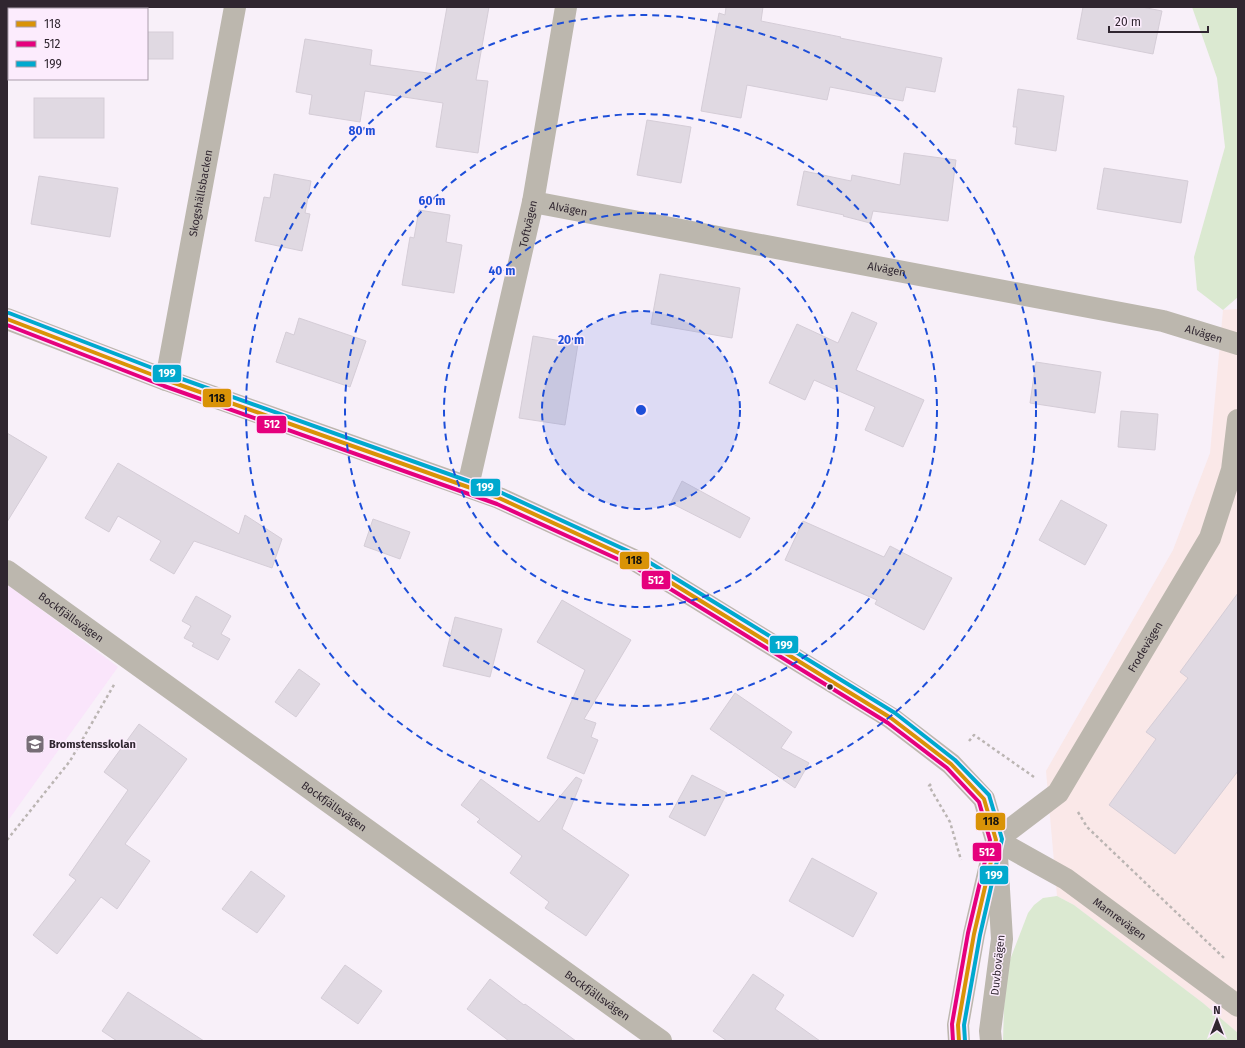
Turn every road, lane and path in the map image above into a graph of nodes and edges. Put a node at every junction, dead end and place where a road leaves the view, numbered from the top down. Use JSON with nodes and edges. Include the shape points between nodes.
{"nodes":[{"id":1,"x":235,"y":7,"type":"edge"},
{"id":2,"x":566,"y":7,"type":"edge"},
{"id":3,"x":533,"y":202,"type":"junction"},
{"id":4,"x":7,"y":319,"type":"edge"},
{"id":5,"x":1238,"y":344,"type":"edge"},
{"id":6,"x":166,"y":380,"type":"junction"},
{"id":7,"x":1238,"y":420,"type":"edge"},
{"id":8,"x":468,"y":486,"type":"junction"},
{"id":9,"x":7,"y":571,"type":"edge"},
{"id":10,"x":131,"y":659,"type":"junction"},
{"id":11,"x":974,"y":735,"type":"dead end"},
{"id":12,"x":1058,"y":793,"type":"junction"},
{"id":13,"x":7,"y":840,"type":"edge"},
{"id":14,"x":996,"y":840,"type":"junction"},
{"id":15,"x":1227,"y":961,"type":"dead end"},
{"id":16,"x":1238,"y":1006,"type":"edge"},
{"id":17,"x":661,"y":1041,"type":"edge"},
{"id":18,"x":959,"y":1041,"type":"edge"},
{"id":19,"x":991,"y":1041,"type":"edge"}],
"edges":[{"from":1,"to":6,"type":"street","name":"Skogshällsbacken"},
{"from":2,"to":3,"type":"street","name":"Toftvägen"},
{"from":3,"to":5,"type":"street","name":"Alvägen","via":[[1163,321]]},
{"from":3,"to":8,"type":"street","name":"Toftvägen"},
{"from":4,"to":6,"type":"street","name":"Duvbovägen"},
{"from":6,"to":8,"type":"street","name":"Duvbovägen"},
{"from":7,"to":12,"type":"street","name":"Frodevägen","via":[[1232,470],[1210,538]]},
{"from":8,"to":14,"type":"street","name":"Duvbovägen","via":[[636,561],[891,718],[951,764],[984,799]]},
{"from":9,"to":10,"type":"street","name":"Bockfjällsvägen"},
{"from":10,"to":13,"type":"path","via":[[70,761]]},
{"from":10,"to":17,"type":"street","name":"Bockfjällsvägen"},
{"from":11,"to":12,"type":"path"},
{"from":12,"to":14,"type":"street","name":"Frodevägen"},
{"from":12,"to":15,"type":"path","via":[[1073,804],[1087,827]]},
{"from":14,"to":16,"type":"street","name":"Mamrevägen","via":[[1066,879]]},
{"from":14,"to":18,"type":"street","name":"Duvbovägen","via":[[973,942],[958,1025]]},
{"from":14,"to":19,"type":"street","name":"Duvbovägen","via":[[1002,939],[990,1031]]}]}
